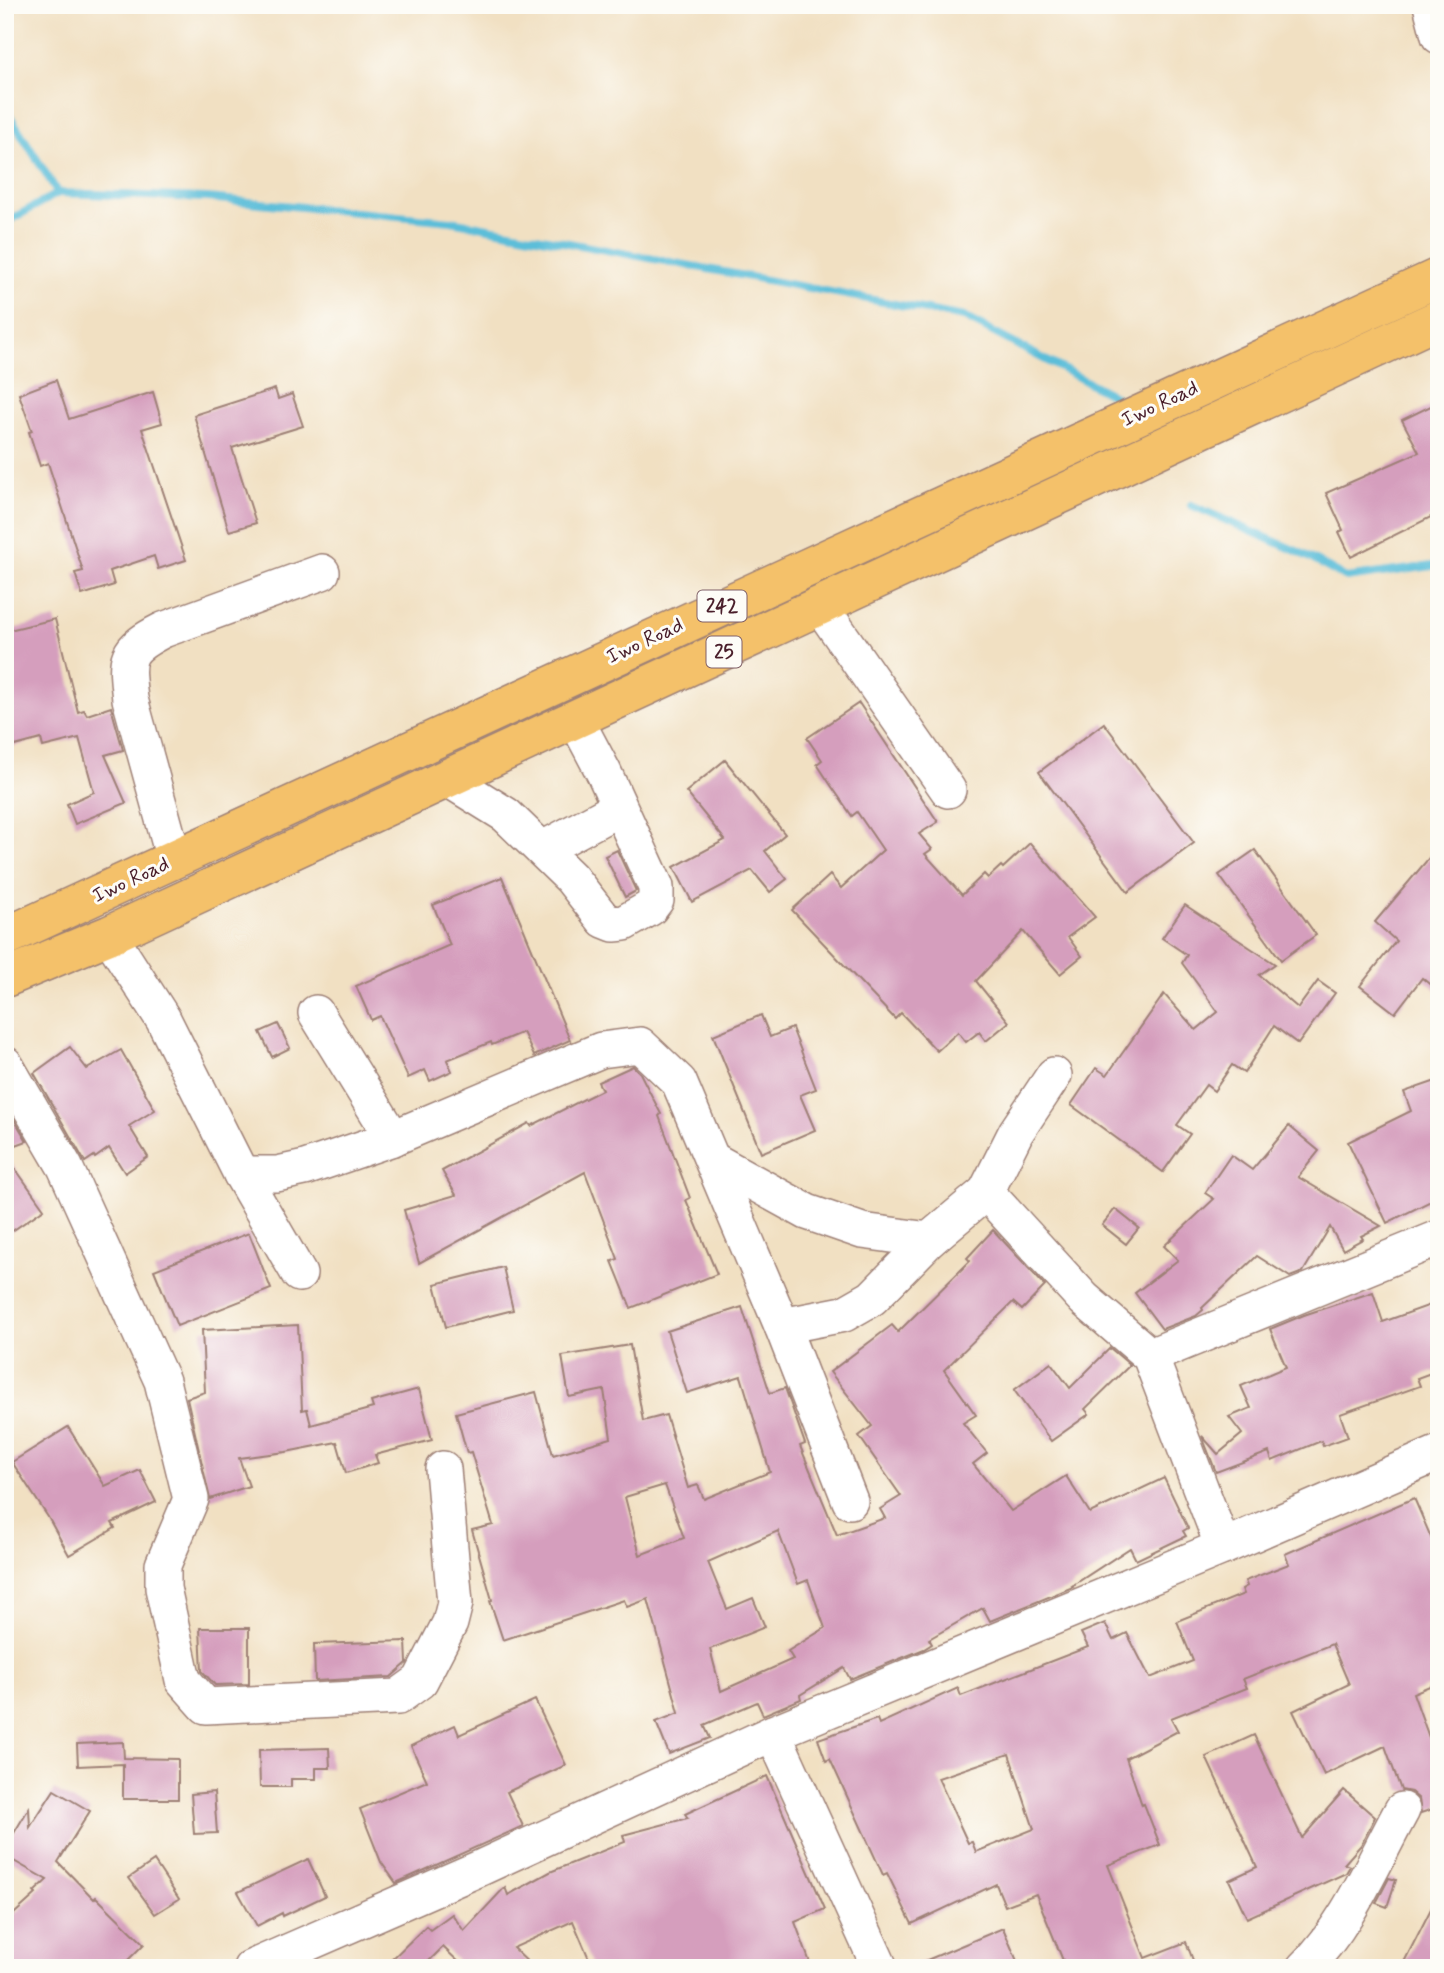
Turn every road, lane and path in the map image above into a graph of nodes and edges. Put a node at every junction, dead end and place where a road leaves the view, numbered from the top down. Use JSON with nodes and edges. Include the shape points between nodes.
{"nodes":[{"id":1,"x":1431,"y":5,"type":"edge"},
{"id":2,"x":1439,"y":36,"type":"edge"},
{"id":3,"x":1439,"y":277,"type":"edge"},
{"id":4,"x":1439,"y":319,"type":"edge"},
{"id":5,"x":322,"y":572,"type":"dead end"},
{"id":6,"x":821,"y":607,"type":"junction"},
{"id":7,"x":576,"y":720,"type":"junction"},
{"id":8,"x":448,"y":779,"type":"junction"},
{"id":9,"x":948,"y":790,"type":"dead end"},
{"id":10,"x":619,"y":808,"type":"junction"},
{"id":11,"x":280,"y":810,"type":"junction"},
{"id":12,"x":299,"y":848,"type":"junction"},
{"id":13,"x":543,"y":849,"type":"junction"},
{"id":14,"x":174,"y":859,"type":"junction"},
{"id":15,"x":109,"y":935,"type":"junction"},
{"id":16,"x":5,"y":937,"type":"edge"},
{"id":17,"x":5,"y":978,"type":"edge"},
{"id":18,"x":316,"y":1013,"type":"dead end"},
{"id":19,"x":5,"y":1064,"type":"edge"},
{"id":20,"x":1054,"y":1075,"type":"dead end"},
{"id":21,"x":393,"y":1138,"type":"junction"},
{"id":22,"x":713,"y":1160,"type":"junction"},
{"id":23,"x":241,"y":1174,"type":"junction"},
{"id":24,"x":986,"y":1192,"type":"junction"},
{"id":25,"x":1439,"y":1238,"type":"edge"},
{"id":26,"x":929,"y":1240,"type":"junction"},
{"id":27,"x":299,"y":1275,"type":"dead end"},
{"id":28,"x":782,"y":1326,"type":"junction"},
{"id":29,"x":1150,"y":1356,"type":"junction"},
{"id":30,"x":1439,"y":1453,"type":"edge"},
{"id":31,"x":443,"y":1469,"type":"dead end"},
{"id":32,"x":850,"y":1501,"type":"dead end"},
{"id":33,"x":1223,"y":1547,"type":"junction"},
{"id":34,"x":773,"y":1734,"type":"junction"},
{"id":35,"x":1402,"y":1810,"type":"dead end"},
{"id":36,"x":251,"y":1968,"type":"edge"},
{"id":37,"x":880,"y":1968,"type":"edge"},
{"id":38,"x":1304,"y":1968,"type":"edge"}],
"edges":[{"from":1,"to":2,"type":"street"},
{"from":3,"to":11,"type":"main road","name":"Iwo Road","number":"242"},
{"from":4,"to":6,"type":"main road","name":"Iwo Road","number":"25"},
{"from":5,"to":14,"type":"street","via":[[163,630],[130,653],[130,699]]},
{"from":6,"to":7,"type":"main road","name":"Iwo Road","number":"25"},
{"from":6,"to":9,"type":"street"},
{"from":7,"to":8,"type":"main road","name":"Iwo Road","number":"25"},
{"from":7,"to":10,"type":"street"},
{"from":8,"to":12,"type":"main road","name":"Iwo Road","number":"25"},
{"from":8,"to":13,"type":"street","via":[[506,815]]},
{"from":10,"to":13,"type":"street"},
{"from":10,"to":13,"type":"street","via":[[656,887],[656,901],[650,908],[624,923],[604,920]]},
{"from":11,"to":12,"type":"main road"},
{"from":11,"to":14,"type":"main road","name":"Iwo Road","number":"242"},
{"from":12,"to":15,"type":"main road","name":"Iwo Road","number":"25"},
{"from":14,"to":16,"type":"main road","name":"Iwo Road","number":"242"},
{"from":15,"to":17,"type":"main road","name":"Iwo Road","number":"25"},
{"from":15,"to":23,"type":"street","via":[[163,1019]]},
{"from":18,"to":21,"type":"street"},
{"from":19,"to":31,"type":"street","via":[[65,1167],[162,1381],[191,1499],[163,1565],[163,1588],[183,1680],[206,1706],[398,1697],[421,1681],[455,1603]]},
{"from":20,"to":24,"type":"street","via":[[1016,1132]]},
{"from":21,"to":22,"type":"street","via":[[601,1050],[640,1045],[680,1082]]},
{"from":21,"to":23,"type":"street","via":[[305,1168]]},
{"from":22,"to":26,"type":"street","via":[[807,1212],[862,1231]]},
{"from":22,"to":28,"type":"street"},
{"from":23,"to":27,"type":"street"},
{"from":24,"to":26,"type":"street"},
{"from":24,"to":29,"type":"street","via":[[1084,1299]]},
{"from":25,"to":29,"type":"street"},
{"from":26,"to":28,"type":"street","via":[[872,1298],[844,1314]]},
{"from":28,"to":32,"type":"street"},
{"from":29,"to":33,"type":"street"},
{"from":30,"to":33,"type":"street"},
{"from":33,"to":34,"type":"street"},
{"from":34,"to":36,"type":"street"},
{"from":34,"to":37,"type":"street"},
{"from":35,"to":38,"type":"street","via":[[1343,1918],[1321,1952]]}]}
